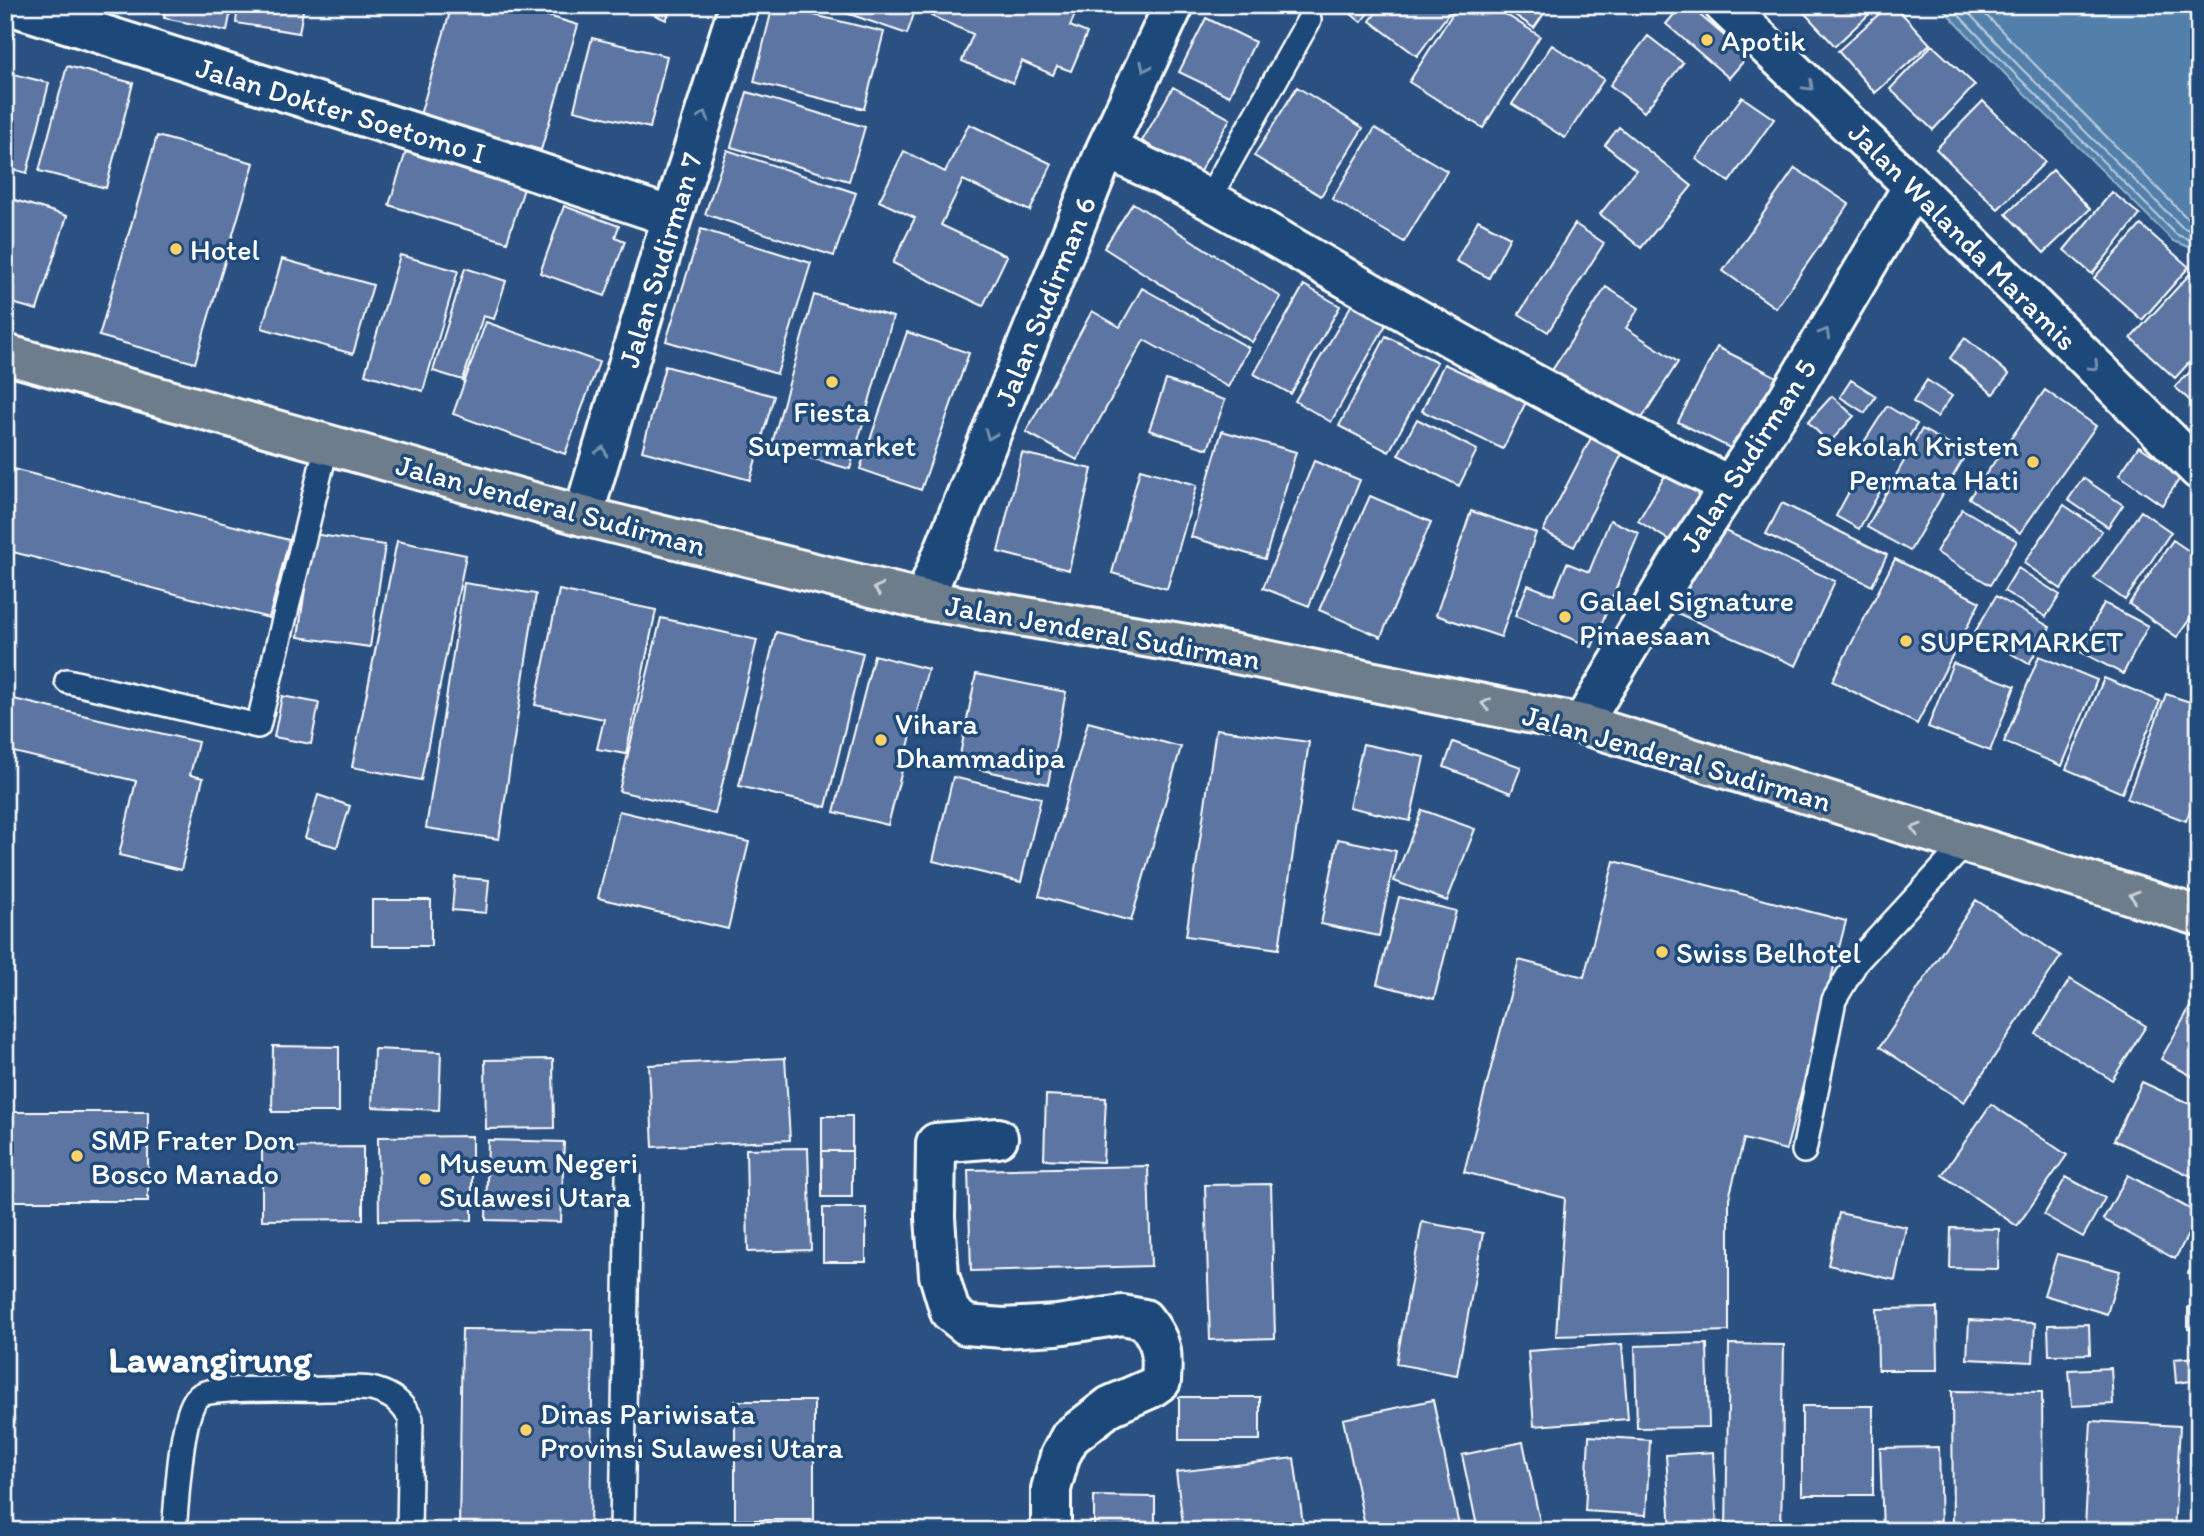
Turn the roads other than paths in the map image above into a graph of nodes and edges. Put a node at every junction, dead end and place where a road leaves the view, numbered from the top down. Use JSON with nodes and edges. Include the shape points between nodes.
{"nodes":[{"id":1,"x":9,"y":5,"type":"edge"},
{"id":2,"x":739,"y":5,"type":"edge"},
{"id":3,"x":1174,"y":5,"type":"edge"},
{"id":4,"x":1724,"y":5,"type":"edge"},
{"id":5,"x":1309,"y":20,"type":"dead end"},
{"id":6,"x":1106,"y":149,"type":"junction"},
{"id":7,"x":1913,"y":186,"type":"junction"},
{"id":8,"x":1208,"y":200,"type":"junction"},
{"id":9,"x":672,"y":217,"type":"junction"},
{"id":10,"x":5,"y":354,"type":"edge"},
{"id":11,"x":327,"y":444,"type":"junction"},
{"id":12,"x":2199,"y":470,"type":"edge"},
{"id":13,"x":1731,"y":486,"type":"junction"},
{"id":14,"x":583,"y":516,"type":"junction"},
{"id":15,"x":924,"y":600,"type":"junction"},
{"id":16,"x":67,"y":681,"type":"dead end"},
{"id":17,"x":1582,"y":724,"type":"junction"},
{"id":18,"x":1965,"y":844,"type":"junction"},
{"id":19,"x":2199,"y":916,"type":"edge"},
{"id":20,"x":998,"y":1138,"type":"dead end"},
{"id":21,"x":1804,"y":1151,"type":"dead end"},
{"id":22,"x":628,"y":1176,"type":"dead end"},
{"id":23,"x":174,"y":1531,"type":"edge"},
{"id":24,"x":409,"y":1531,"type":"edge"},
{"id":25,"x":622,"y":1531,"type":"edge"},
{"id":26,"x":1051,"y":1531,"type":"edge"}],
"edges":[{"from":1,"to":9,"type":"street","name":"Jalan Dokter Soetomo I"},
{"from":9,"to":2,"type":"street","name":"Jalan Sudirman 7","one_way":true},
{"from":3,"to":6,"type":"street","name":"Jalan Sudirman 6","one_way":true},
{"from":4,"to":7,"type":"street","name":"Jalan Walanda Maramis","one_way":true},
{"from":5,"to":8,"type":"lane"},
{"from":6,"to":8,"type":"street"},
{"from":6,"to":15,"type":"street","name":"Jalan Sudirman 6","one_way":true},
{"from":7,"to":12,"type":"street","name":"Jalan Walanda Maramis","one_way":true},
{"from":13,"to":7,"type":"street","name":"Jalan Sudirman 5","one_way":true},
{"from":8,"to":13,"type":"street","via":[[1579,409]]},
{"from":14,"to":9,"type":"street","name":"Jalan Sudirman 7","one_way":true},
{"from":10,"to":11,"type":"highway","name":"Jalan Jenderal Sudirman"},
{"from":11,"to":14,"type":"highway","name":"Jalan Jenderal Sudirman"},
{"from":11,"to":16,"type":"lane","via":[[258,726]]},
{"from":13,"to":17,"type":"street","name":"Jalan Sudirman 5","via":[[1678,564]]},
{"from":15,"to":14,"type":"highway","name":"Jalan Jenderal Sudirman","one_way":true},
{"from":17,"to":15,"type":"highway","name":"Jalan Jenderal Sudirman","one_way":true,"via":[[1192,645]]},
{"from":18,"to":17,"type":"highway","name":"Jalan Jenderal Sudirman","one_way":true},
{"from":19,"to":18,"type":"highway","name":"Jalan Jenderal Sudirman","one_way":true},
{"from":18,"to":21,"type":"lane","via":[[1857,961],[1834,1000]]},
{"from":20,"to":26,"type":"street","via":[[936,1143],[939,1275],[950,1312],[966,1325],[1003,1328],[1122,1315],[1144,1319],[1158,1336],[1162,1361],[1161,1381],[1110,1406],[1070,1437],[1051,1489]]},
{"from":22,"to":25,"type":"lane"},
{"from":23,"to":24,"type":"lane","via":[[180,1460],[188,1417],[198,1396],[252,1390],[372,1389],[391,1395],[411,1419]]}]}
